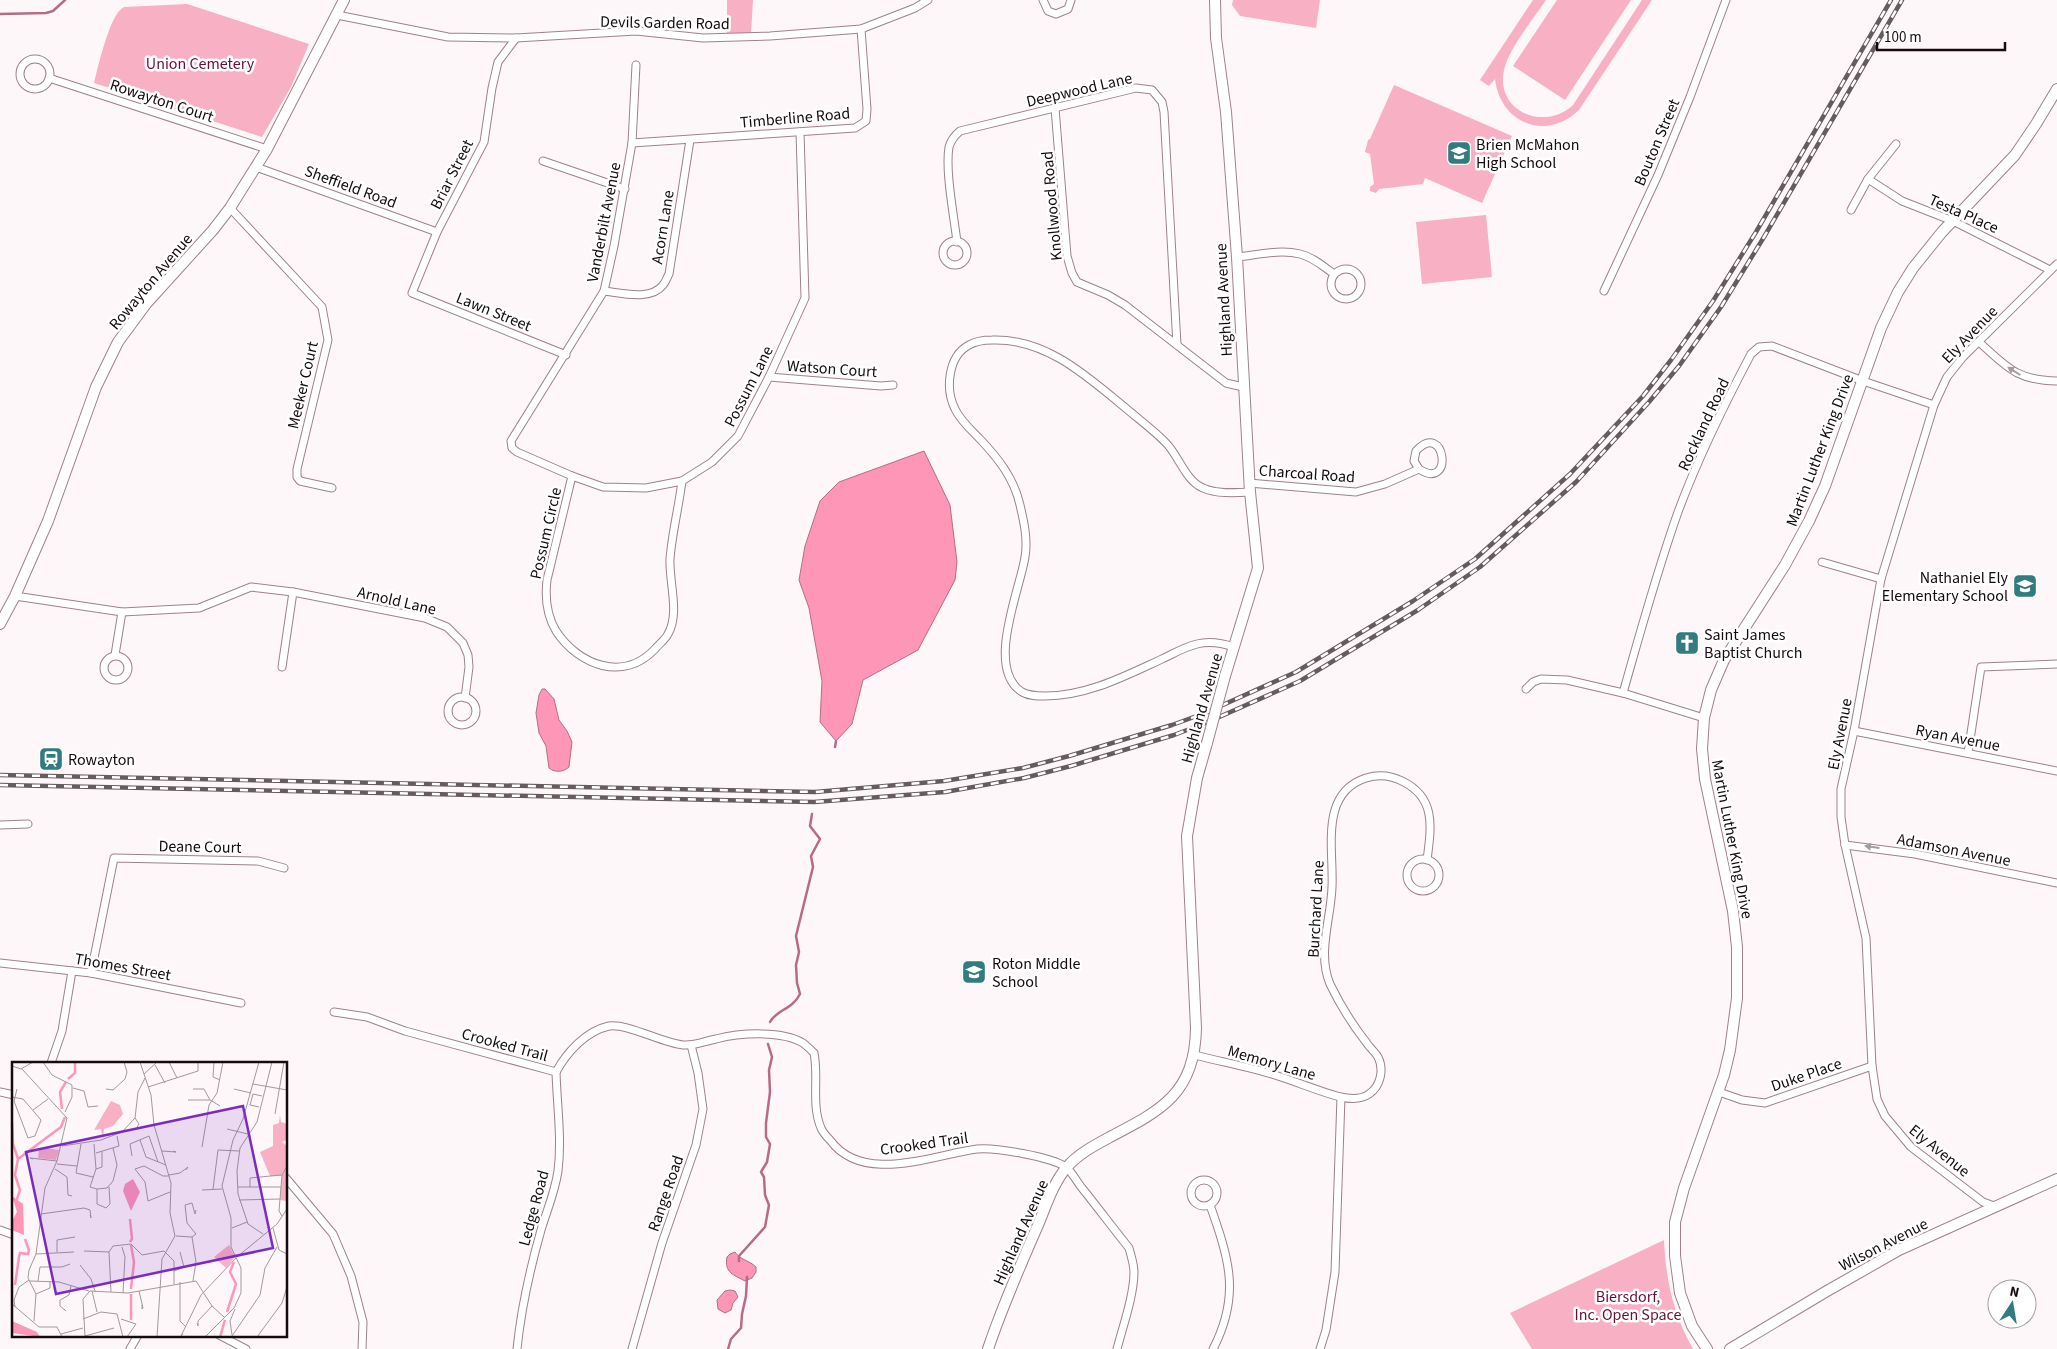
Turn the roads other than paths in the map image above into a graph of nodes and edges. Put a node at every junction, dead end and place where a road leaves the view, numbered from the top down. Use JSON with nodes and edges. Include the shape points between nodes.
{"nodes":[{"id":1,"x":344,"y":0,"type":"edge"},
{"id":2,"x":928,"y":0,"type":"edge"},
{"id":3,"x":1043,"y":0,"type":"edge"},
{"id":4,"x":1072,"y":0,"type":"edge"},
{"id":5,"x":1215,"y":0,"type":"edge"},
{"id":6,"x":1726,"y":0,"type":"edge"},
{"id":7,"x":337,"y":15,"type":"junction"},
{"id":8,"x":861,"y":29,"type":"junction"},
{"id":9,"x":516,"y":38,"type":"junction"},
{"id":10,"x":636,"y":65,"type":"dead end"},
{"id":11,"x":49,"y":78,"type":"junction"},
{"id":12,"x":2057,"y":89,"type":"edge"},
{"id":13,"x":1055,"y":108,"type":"junction"},
{"id":14,"x":800,"y":132,"type":"junction"},
{"id":15,"x":690,"y":140,"type":"junction"},
{"id":16,"x":632,"y":143,"type":"junction"},
{"id":17,"x":1896,"y":144,"type":"dead end"},
{"id":18,"x":267,"y":149,"type":"junction"},
{"id":19,"x":543,"y":161,"type":"dead end"},
{"id":20,"x":256,"y":167,"type":"junction"},
{"id":21,"x":1868,"y":179,"type":"junction"},
{"id":22,"x":625,"y":189,"type":"junction"},
{"id":23,"x":230,"y":208,"type":"junction"},
{"id":24,"x":1850,"y":210,"type":"dead end"},
{"id":25,"x":1953,"y":221,"type":"junction"},
{"id":26,"x":437,"y":232,"type":"junction"},
{"id":27,"x":957,"y":242,"type":"dead end"},
{"id":28,"x":1237,"y":257,"type":"junction"},
{"id":29,"x":2057,"y":264,"type":"edge"},
{"id":30,"x":2050,"y":270,"type":"junction"},
{"id":31,"x":1334,"y":274,"type":"junction"},
{"id":32,"x":1604,"y":291,"type":"dead end"},
{"id":33,"x":604,"y":292,"type":"junction"},
{"id":34,"x":412,"y":293,"type":"joint"},
{"id":35,"x":1980,"y":342,"type":"junction"},
{"id":36,"x":1177,"y":345,"type":"junction"},
{"id":37,"x":566,"y":355,"type":"junction"},
{"id":38,"x":769,"y":377,"type":"junction"},
{"id":39,"x":1863,"y":381,"type":"junction"},
{"id":40,"x":2057,"y":381,"type":"edge"},
{"id":41,"x":893,"y":385,"type":"dead end"},
{"id":42,"x":1243,"y":387,"type":"junction"},
{"id":43,"x":1934,"y":405,"type":"junction"},
{"id":44,"x":512,"y":448,"type":"joint"},
{"id":45,"x":1419,"y":469,"type":"junction"},
{"id":46,"x":572,"y":476,"type":"junction"},
{"id":47,"x":682,"y":480,"type":"junction"},
{"id":48,"x":1249,"y":487,"type":"junction"},
{"id":49,"x":332,"y":488,"type":"dead end"},
{"id":50,"x":1822,"y":562,"type":"dead end"},
{"id":51,"x":1880,"y":579,"type":"junction"},
{"id":52,"x":293,"y":592,"type":"junction"},
{"id":53,"x":15,"y":596,"type":"junction"},
{"id":54,"x":122,"y":612,"type":"junction"},
{"id":55,"x":0,"y":624,"type":"edge"},
{"id":56,"x":1234,"y":647,"type":"junction"},
{"id":57,"x":115,"y":655,"type":"dead end"},
{"id":58,"x":2057,"y":664,"type":"edge"},
{"id":59,"x":282,"y":667,"type":"dead end"},
{"id":60,"x":1526,"y":688,"type":"dead end"},
{"id":61,"x":1623,"y":693,"type":"junction"},
{"id":62,"x":465,"y":698,"type":"junction"},
{"id":63,"x":1704,"y":718,"type":"junction"},
{"id":64,"x":1854,"y":731,"type":"junction"},
{"id":65,"x":1968,"y":753,"type":"junction"},
{"id":66,"x":2057,"y":771,"type":"edge"},
{"id":67,"x":28,"y":824,"type":"dead end"},
{"id":68,"x":0,"y":825,"type":"edge"},
{"id":69,"x":1845,"y":845,"type":"junction"},
{"id":70,"x":1427,"y":860,"type":"junction"},
{"id":71,"x":284,"y":868,"type":"dead end"},
{"id":72,"x":2057,"y":883,"type":"edge"},
{"id":73,"x":0,"y":963,"type":"edge"},
{"id":74,"x":72,"y":971,"type":"junction"},
{"id":75,"x":91,"y":972,"type":"junction"},
{"id":76,"x":241,"y":1002,"type":"dead end"},
{"id":77,"x":334,"y":1012,"type":"dead end"},
{"id":78,"x":691,"y":1045,"type":"junction"},
{"id":79,"x":1195,"y":1055,"type":"junction"},
{"id":80,"x":52,"y":1062,"type":"edge"},
{"id":81,"x":1872,"y":1066,"type":"junction"},
{"id":82,"x":556,"y":1072,"type":"junction"},
{"id":83,"x":1719,"y":1092,"type":"junction"},
{"id":84,"x":1341,"y":1097,"type":"junction"},
{"id":85,"x":1066,"y":1168,"type":"junction"},
{"id":86,"x":2057,"y":1179,"type":"edge"},
{"id":87,"x":288,"y":1180,"type":"edge"},
{"id":88,"x":1210,"y":1205,"type":"dead end"},
{"id":89,"x":1997,"y":1207,"type":"junction"},
{"id":90,"x":0,"y":1230,"type":"edge"},
{"id":91,"x":12,"y":1234,"type":"edge"},
{"id":92,"x":137,"y":1336,"type":"edge"},
{"id":93,"x":221,"y":1336,"type":"edge"},
{"id":94,"x":130,"y":1349,"type":"edge"},
{"id":95,"x":246,"y":1349,"type":"edge"},
{"id":96,"x":362,"y":1349,"type":"edge"},
{"id":97,"x":516,"y":1349,"type":"edge"},
{"id":98,"x":632,"y":1349,"type":"edge"},
{"id":99,"x":988,"y":1349,"type":"edge"},
{"id":100,"x":1117,"y":1349,"type":"edge"},
{"id":101,"x":1213,"y":1349,"type":"edge"},
{"id":102,"x":1320,"y":1349,"type":"edge"},
{"id":103,"x":1707,"y":1349,"type":"edge"},
{"id":104,"x":1730,"y":1349,"type":"edge"}],
"edges":[{"from":1,"to":7,"type":"street","name":"Rowayton Avenue"},
{"from":2,"to":8,"type":"street","name":"Devils Garden Road"},
{"from":3,"to":4,"type":"street","via":[[1048,11],[1056,14],[1065,12]]},
{"from":5,"to":28,"type":"street","name":"Highland Avenue"},
{"from":6,"to":32,"type":"street","name":"Bouton Street","via":[[1662,166]]},
{"from":7,"to":9,"type":"street","name":"Devils Garden Road","via":[[448,37]]},
{"from":7,"to":18,"type":"street","name":"Rowayton Avenue"},
{"from":8,"to":9,"type":"street","name":"Devils Garden Road","via":[[732,38],[636,31]]},
{"from":8,"to":14,"type":"street","name":"Timberline Road","via":[[866,121],[855,128]]},
{"from":9,"to":26,"type":"street","name":"Briar Street","via":[[498,62],[484,142]]},
{"from":10,"to":16,"type":"street","name":"Vanderbilt Avenue"},
{"from":11,"to":11,"type":"street","via":[[48,68],[40,60],[24,63],[20,73],[23,84],[32,89],[43,87]]},
{"from":11,"to":18,"type":"street","name":"Rowayton Court"},
{"from":12,"to":25,"type":"street","name":"Martin Luther King Drive","via":[[2014,155]]},
{"from":13,"to":27,"type":"street","name":"Deepwood Lane","via":[[960,131],[953,137],[948,160]]},
{"from":13,"to":36,"type":"street","name":"Knollwood Road","via":[[1067,256],[1072,273],[1078,282],[1126,305]]},
{"from":13,"to":36,"type":"street","name":"Deepwood Lane","via":[[1136,88],[1152,90],[1162,102]]},
{"from":14,"to":15,"type":"street","name":"Timberline Road"},
{"from":14,"to":38,"type":"street","name":"Possum Lane","via":[[805,298]]},
{"from":15,"to":16,"type":"street","name":"Timberline Road"},
{"from":15,"to":33,"type":"street","name":"Acorn Lane","via":[[669,274],[663,285],[647,294]]},
{"from":16,"to":22,"type":"street","name":"Vanderbilt Avenue"},
{"from":17,"to":21,"type":"street"},
{"from":18,"to":20,"type":"street","name":"Rowayton Avenue"},
{"from":19,"to":22,"type":"street"},
{"from":20,"to":23,"type":"street","name":"Rowayton Avenue"},
{"from":20,"to":26,"type":"street","name":"Sheffield Road"},
{"from":21,"to":24,"type":"street"},
{"from":21,"to":25,"type":"street","name":"Testa Place","via":[[1902,201]]},
{"from":22,"to":33,"type":"street","name":"Vanderbilt Avenue"},
{"from":23,"to":49,"type":"street","name":"Meeker Court","via":[[322,307],[328,340],[296,469],[300,482]]},
{"from":23,"to":53,"type":"street","name":"Rowayton Avenue","via":[[146,304],[118,342],[96,387],[57,498]]},
{"from":25,"to":30,"type":"street","name":"Testa Place"},
{"from":25,"to":39,"type":"street","name":"Martin Luther King Drive","via":[[1927,250],[1898,292],[1881,328]]},
{"from":26,"to":34,"type":"street","name":"Briar Street"},
{"from":28,"to":31,"type":"street","via":[[1278,252],[1300,254]]},
{"from":28,"to":42,"type":"street","name":"Highland Avenue"},
{"from":29,"to":30,"type":"street","name":"Ely Avenue"},
{"from":30,"to":35,"type":"street","name":"Ely Avenue"},
{"from":31,"to":31,"type":"street","via":[[1331,284],[1334,294],[1343,299],[1357,294],[1361,284],[1357,274],[1343,269]]},
{"from":33,"to":37,"type":"street","name":"Vanderbilt Avenue"},
{"from":34,"to":37,"type":"street","name":"Lawn Street"},
{"from":40,"to":35,"type":"street","one_way":true,"via":[[2038,381],[2023,376],[2006,366]]},
{"from":35,"to":43,"type":"street","name":"Ely Avenue","via":[[1947,377]]},
{"from":36,"to":42,"type":"street","name":"Knollwood Road","via":[[1226,383]]},
{"from":37,"to":44,"type":"street","name":"Vanderbilt Avenue","via":[[511,441]]},
{"from":38,"to":41,"type":"street","name":"Watson Court"},
{"from":38,"to":47,"type":"street","name":"Possum Lane","via":[[738,436],[712,462]]},
{"from":39,"to":43,"type":"street","name":"Rockland Road"},
{"from":39,"to":61,"type":"street","name":"Rockland Road","via":[[1772,346],[1759,347],[1751,354],[1721,410],[1678,512]]},
{"from":39,"to":63,"type":"street","name":"Martin Luther King Drive","via":[[1810,521],[1724,660],[1711,690]]},
{"from":42,"to":48,"type":"street","name":"Highland Avenue"},
{"from":43,"to":51,"type":"street","name":"Ely Avenue"},
{"from":44,"to":46,"type":"street","name":"Possum Lane"},
{"from":45,"to":45,"type":"street","name":"Charcoal Road","via":[[1414,461],[1416,451],[1429,444],[1439,447],[1443,456],[1441,466],[1434,472]]},
{"from":45,"to":48,"type":"street","name":"Charcoal Road","via":[[1356,492]]},
{"from":46,"to":47,"type":"street","name":"Possum Lane","via":[[602,487],[624,488]]},
{"from":46,"to":47,"type":"street","name":"Possum Circle","via":[[547,580],[548,608],[555,630],[577,654],[604,666],[619,668],[641,661],[668,634],[673,612],[670,560]]},
{"from":48,"to":56,"type":"street","name":"Highland Avenue","via":[[1258,568]]},
{"from":48,"to":56,"type":"street","name":"Charcoal Road","via":[[1214,491],[1194,483],[1166,443],[1087,376],[1048,352],[1013,342],[982,341],[965,347],[954,361],[950,379],[955,409],[993,452],[1014,483],[1026,536],[1025,557],[1006,637],[1006,664],[1015,685],[1025,693],[1038,696],[1080,693],[1193,644],[1215,643]]},
{"from":50,"to":51,"type":"street"},
{"from":51,"to":64,"type":"street","name":"Ely Avenue"},
{"from":52,"to":54,"type":"street","name":"Arnold Lane","via":[[251,587],[199,608]]},
{"from":52,"to":59,"type":"street"},
{"from":52,"to":62,"type":"street","name":"Arnold Lane","via":[[425,618],[447,627],[463,643],[468,655]]},
{"from":53,"to":54,"type":"street","name":"Arnold Lane"},
{"from":53,"to":55,"type":"street","name":"Rowayton Avenue"},
{"from":54,"to":57,"type":"street"},
{"from":56,"to":79,"type":"street","name":"Highland Avenue","bridge":true,"via":[[1197,778],[1187,836]]},
{"from":58,"to":65,"type":"street","via":[[1981,667]]},
{"from":60,"to":61,"type":"street","via":[[1541,679],[1567,680]]},
{"from":61,"to":63,"type":"street"},
{"from":62,"to":62,"type":"street","via":[[454,700],[448,711],[452,721],[460,725],[471,722],[476,714],[474,703]]},
{"from":63,"to":83,"type":"street","name":"Martin Luther King Drive","via":[[1705,779],[1733,911],[1737,956],[1736,1013]]},
{"from":64,"to":65,"type":"street","name":"Ryan Avenue"},
{"from":64,"to":69,"type":"street","name":"Ely Avenue","via":[[1841,789]]},
{"from":65,"to":66,"type":"street","name":"Ryan Avenue"},
{"from":67,"to":68,"type":"street"},
{"from":72,"to":69,"type":"street","name":"Adamson Avenue","one_way":true,"via":[[1915,854]]},
{"from":69,"to":81,"type":"street","name":"Ely Avenue","via":[[1866,938]]},
{"from":70,"to":70,"type":"street","via":[[1412,863],[1407,871],[1408,881],[1419,890],[1432,887],[1438,879],[1438,870]]},
{"from":70,"to":84,"type":"street","name":"Burchard Lane","via":[[1430,814],[1421,796],[1408,784],[1392,776],[1373,776],[1344,790],[1336,806],[1332,826],[1332,887],[1324,959],[1329,982],[1341,1007],[1378,1057],[1381,1072],[1378,1084],[1370,1093],[1360,1099]]},
{"from":71,"to":75,"type":"street","name":"Deane Court","via":[[258,861],[114,858]]},
{"from":73,"to":74,"type":"street","name":"Thomes Street"},
{"from":74,"to":75,"type":"street","name":"Thomes Street"},
{"from":74,"to":80,"type":"street","via":[[62,1032]]},
{"from":75,"to":76,"type":"street","name":"Thomes Street"},
{"from":77,"to":82,"type":"street","name":"Crooked Trail","via":[[367,1017],[405,1031]]},
{"from":78,"to":82,"type":"street","name":"Crooked Trail","via":[[612,1026],[596,1030],[580,1042],[563,1059]]},
{"from":78,"to":85,"type":"street","name":"Crooked Trail","via":[[742,1034],[778,1035],[801,1042],[814,1053],[816,1112],[821,1129],[836,1149],[852,1159],[872,1164],[896,1164],[978,1149],[1026,1155]]},
{"from":78,"to":98,"type":"street","name":"Range Road","via":[[703,1109],[696,1145],[662,1243]]},
{"from":79,"to":84,"type":"street","name":"Memory Lane","via":[[1274,1075]]},
{"from":79,"to":85,"type":"street","name":"Highland Avenue","via":[[1178,1090],[1162,1106],[1089,1149]]},
{"from":81,"to":83,"type":"street","name":"Duke Place","via":[[1765,1102],[1742,1100]]},
{"from":81,"to":89,"type":"street","name":"Ely Avenue","via":[[1878,1099],[1898,1134],[1983,1202]]},
{"from":82,"to":97,"type":"street","name":"Ledge Road","via":[[558,1172],[525,1290]]},
{"from":83,"to":103,"type":"street","name":"Martin Luther King Drive","via":[[1675,1222],[1680,1293],[1692,1326]]},
{"from":84,"to":102,"type":"street","via":[[1335,1272]]},
{"from":85,"to":99,"type":"street","name":"Highland Avenue","via":[[1051,1194]]},
{"from":85,"to":100,"type":"street","via":[[1129,1248],[1133,1262],[1132,1290]]},
{"from":86,"to":89,"type":"street","name":"Wilson Avenue"},
{"from":87,"to":96,"type":"street","via":[[333,1234],[351,1276],[363,1322]]},
{"from":88,"to":101,"type":"street","via":[[1224,1245],[1230,1276],[1229,1304]]},
{"from":89,"to":104,"type":"street","name":"Wilson Avenue","via":[[1899,1250]]},
{"from":90,"to":91,"type":"street"},
{"from":92,"to":94,"type":"street"},
{"from":93,"to":95,"type":"street"}]}
